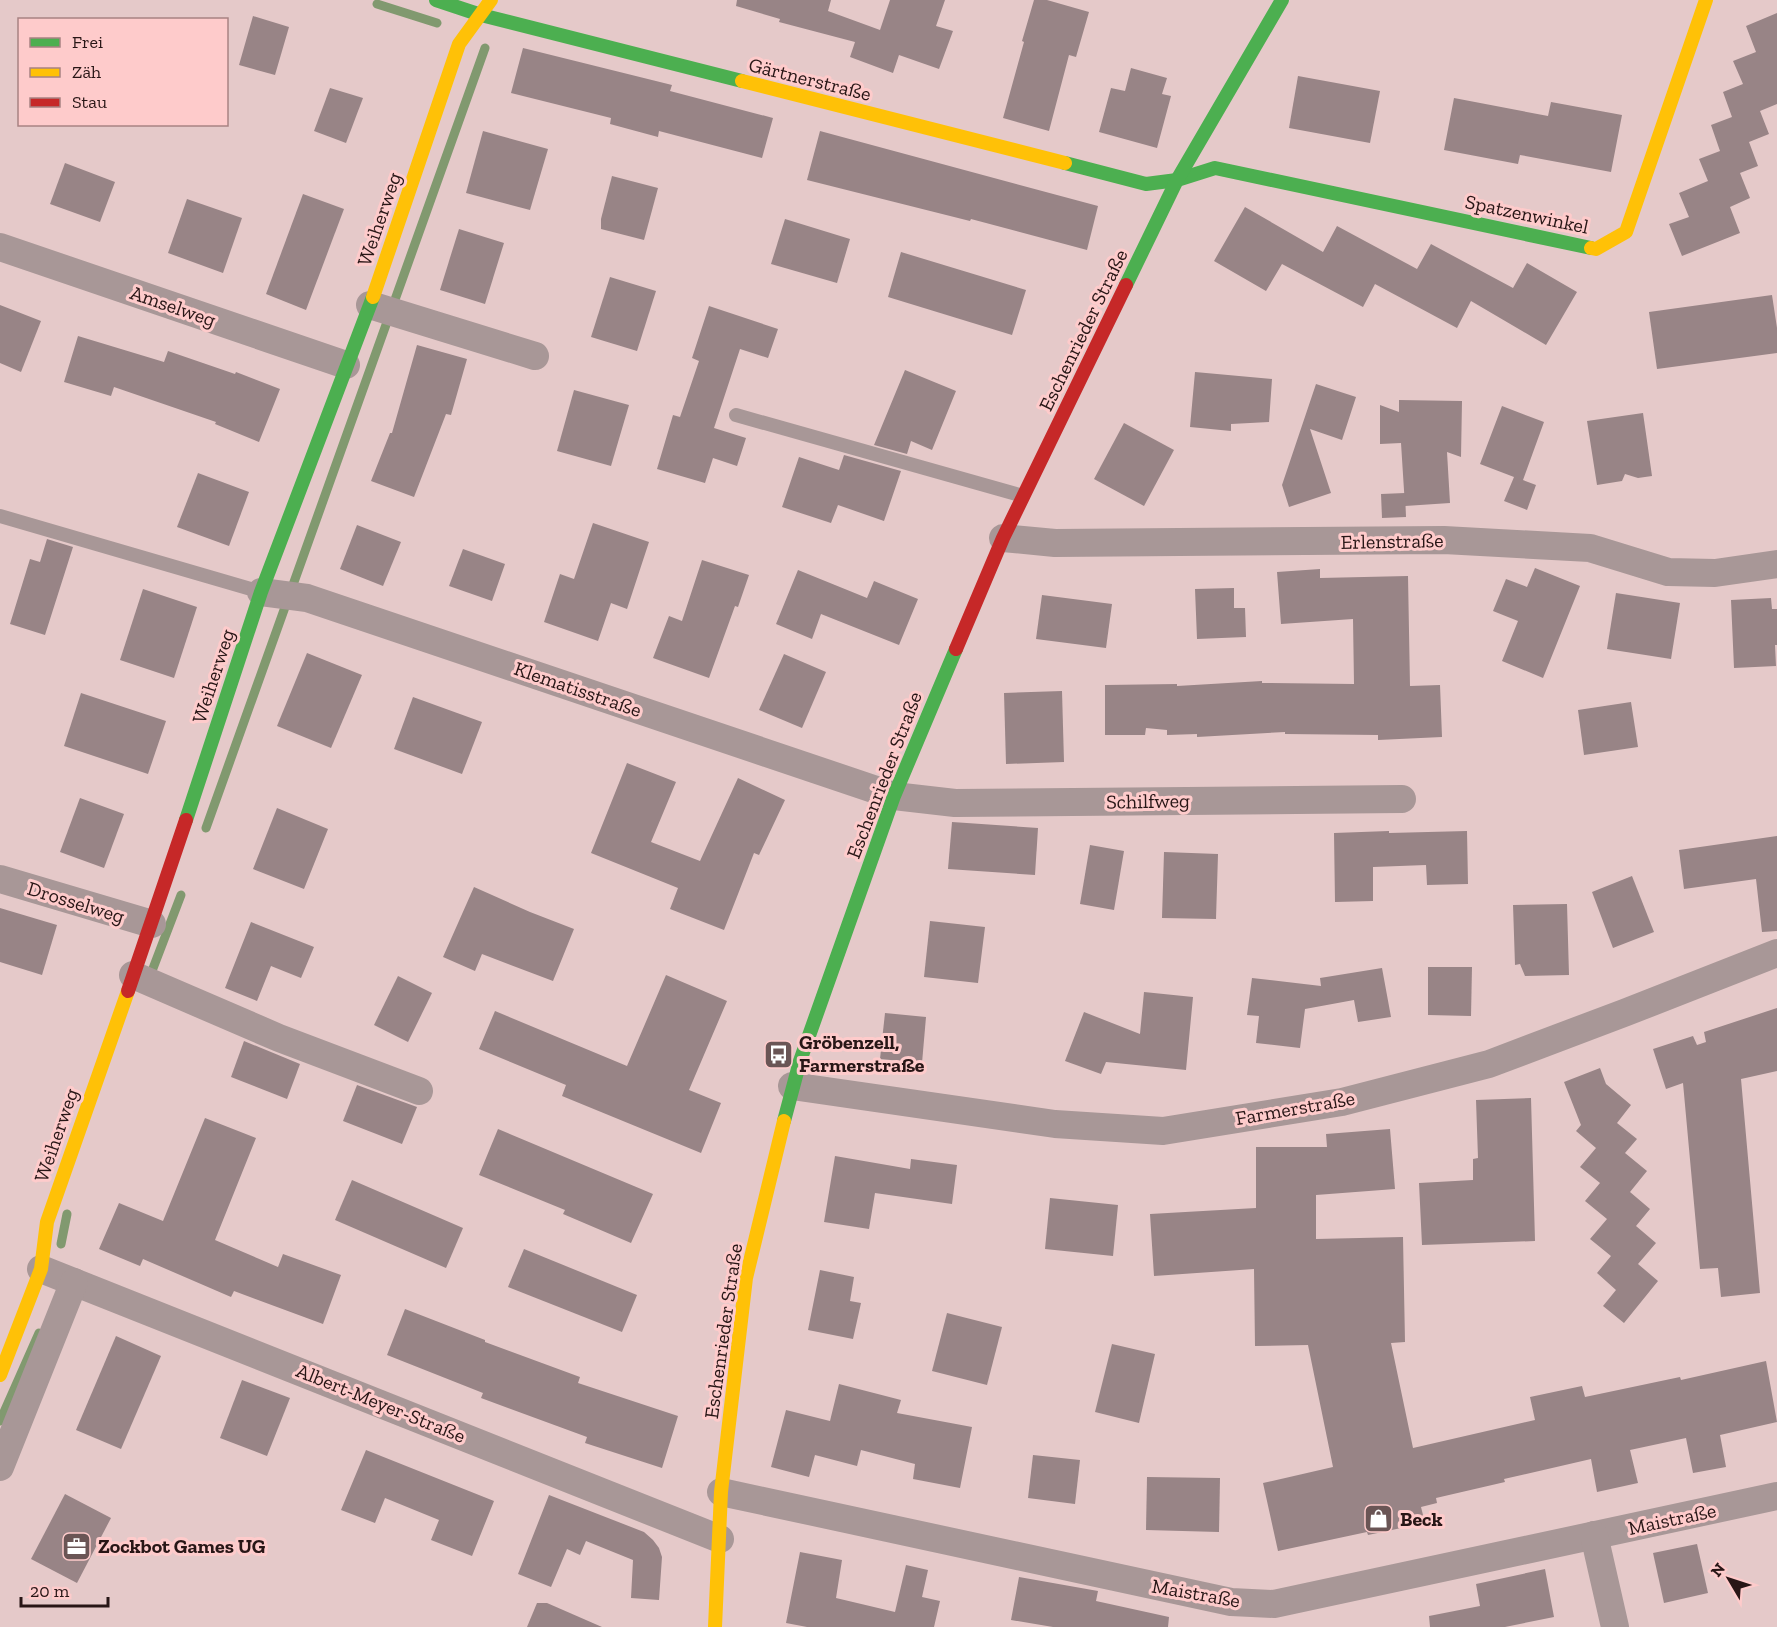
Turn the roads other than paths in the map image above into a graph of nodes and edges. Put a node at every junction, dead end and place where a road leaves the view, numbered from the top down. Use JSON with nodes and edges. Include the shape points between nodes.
{"nodes":[{"id":1,"x":436,"y":0,"type":"edge"},
{"id":2,"x":491,"y":0,"type":"edge"},
{"id":3,"x":1282,"y":0,"type":"edge"},
{"id":4,"x":1706,"y":0,"type":"edge"},
{"id":5,"x":482,"y":15,"type":"junction"},
{"id":6,"x":1177,"y":180,"type":"junction"},
{"id":7,"x":0,"y":247,"type":"edge"},
{"id":8,"x":388,"y":310,"type":"junction"},
{"id":9,"x":535,"y":356,"type":"dead end"},
{"id":10,"x":346,"y":366,"type":"junction"},
{"id":11,"x":736,"y":415,"type":"dead end"},
{"id":12,"x":1024,"y":496,"type":"junction"},
{"id":13,"x":0,"y":516,"type":"edge"},
{"id":14,"x":1003,"y":538,"type":"junction"},
{"id":15,"x":1777,"y":564,"type":"edge"},
{"id":16,"x":279,"y":594,"type":"junction"},
{"id":17,"x":894,"y":796,"type":"junction"},
{"id":18,"x":1402,"y":799,"type":"dead end"},
{"id":19,"x":0,"y":879,"type":"edge"},
{"id":20,"x":152,"y":924,"type":"junction"},
{"id":21,"x":1777,"y":953,"type":"edge"},
{"id":22,"x":144,"y":980,"type":"junction"},
{"id":23,"x":792,"y":1086,"type":"junction"},
{"id":24,"x":419,"y":1091,"type":"dead end"},
{"id":25,"x":41,"y":1269,"type":"junction"},
{"id":26,"x":74,"y":1282,"type":"junction"},
{"id":27,"x":0,"y":1375,"type":"edge"},
{"id":28,"x":1,"y":1462,"type":"edge"},
{"id":29,"x":721,"y":1492,"type":"junction"},
{"id":30,"x":1777,"y":1496,"type":"edge"},
{"id":31,"x":1594,"y":1535,"type":"junction"},
{"id":32,"x":720,"y":1539,"type":"junction"},
{"id":33,"x":715,"y":1627,"type":"edge"},
{"id":34,"x":1615,"y":1627,"type":"edge"}],
"edges":[{"from":1,"to":5,"type":"street","name":"Gärtnerstraße"},
{"from":2,"to":5,"type":"street","name":"Weiherweg"},
{"from":3,"to":6,"type":"street","name":"Eschenrieder Straße"},
{"from":4,"to":6,"type":"street","name":"Spatzenwinkel","via":[[1626,232],[1596,249],[1215,168]]},
{"from":5,"to":6,"type":"street","name":"Gärtnerstraße","via":[[1146,184]]},
{"from":5,"to":8,"type":"street","name":"Weiherweg","via":[[459,44]]},
{"from":6,"to":12,"type":"street","name":"Eschenrieder Straße"},
{"from":7,"to":10,"type":"street","name":"Amselweg"},
{"from":8,"to":9,"type":"street"},
{"from":8,"to":10,"type":"street","name":"Weiherweg"},
{"from":10,"to":16,"type":"street","name":"Weiherweg"},
{"from":11,"to":12,"type":"lane"},
{"from":12,"to":14,"type":"street","name":"Eschenrieder Straße"},
{"from":13,"to":16,"type":"lane"},
{"from":14,"to":15,"type":"street","name":"Erlenstraße","via":[[1055,543],[1444,540],[1590,548],[1668,572],[1715,573]]},
{"from":14,"to":17,"type":"street","name":"Eschenrieder Straße"},
{"from":16,"to":17,"type":"street","name":"Klematisstraße"},
{"from":16,"to":20,"type":"street","name":"Weiherweg"},
{"from":17,"to":18,"type":"street","name":"Schilfweg","via":[[955,803]]},
{"from":17,"to":23,"type":"street","name":"Eschenrieder Straße"},
{"from":19,"to":20,"type":"street","name":"Drosselweg"},
{"from":20,"to":22,"type":"street","name":"Weiherweg"},
{"from":21,"to":23,"type":"street","name":"Farmerstraße","via":[[1489,1064],[1342,1102],[1163,1131],[1055,1124]]},
{"from":22,"to":24,"type":"street","via":[[279,1038]]},
{"from":22,"to":25,"type":"street","name":"Weiherweg","via":[[47,1222]]},
{"from":23,"to":29,"type":"street","name":"Eschenrieder Straße","via":[[746,1278]]},
{"from":25,"to":26,"type":"street","name":"Albert-Meyer-Straße"},
{"from":25,"to":27,"type":"street","name":"Weiherweg"},
{"from":26,"to":28,"type":"street"},
{"from":26,"to":32,"type":"street","name":"Albert-Meyer-Straße"},
{"from":29,"to":31,"type":"street","name":"Maistraße","via":[[1231,1602],[1274,1604]]},
{"from":29,"to":32,"type":"street","name":"Eschenrieder Straße"},
{"from":30,"to":31,"type":"street","name":"Maistraße"},
{"from":31,"to":34,"type":"street"},
{"from":32,"to":33,"type":"street","name":"Eschenrieder Straße"}]}
